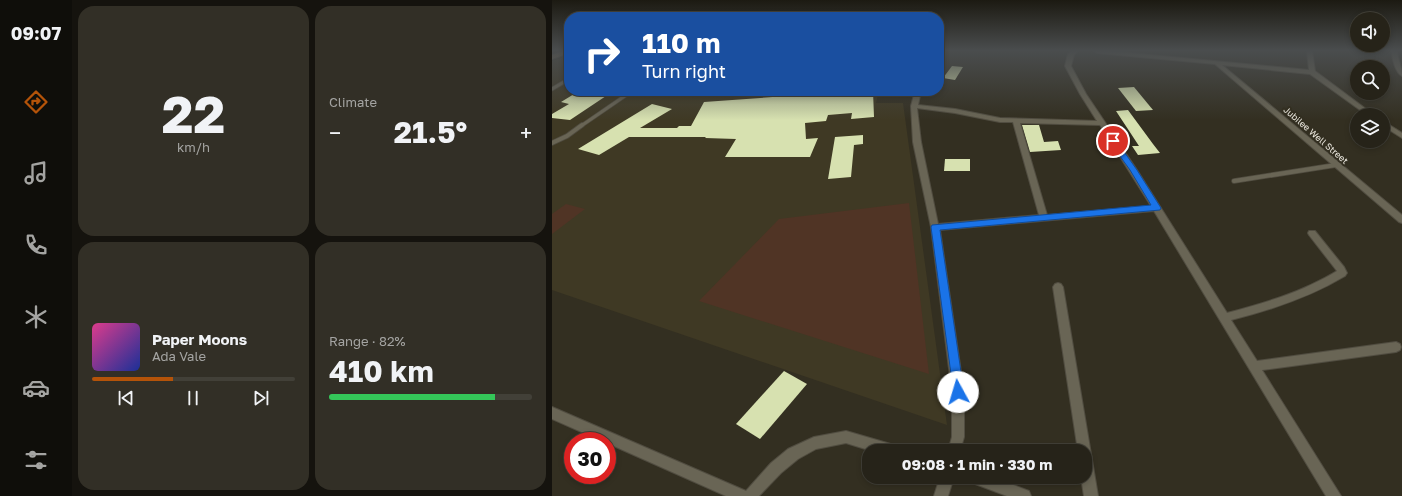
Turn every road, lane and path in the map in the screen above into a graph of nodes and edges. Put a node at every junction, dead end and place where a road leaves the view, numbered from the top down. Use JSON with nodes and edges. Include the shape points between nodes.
{"nodes":[{"id":1,"x":1072,"y":74,"type":"edge"},
{"id":2,"x":1230,"y":74,"type":"edge"},
{"id":3,"x":1315,"y":74,"type":"edge"},
{"id":4,"x":564,"y":82,"type":"edge"},
{"id":5,"x":552,"y":89,"type":"edge"},
{"id":6,"x":625,"y":96,"type":"edge"},
{"id":7,"x":917,"y":96,"type":"edge"},
{"id":8,"x":914,"y":106,"type":"junction"},
{"id":9,"x":1361,"y":108,"type":"edge"},
{"id":10,"x":1016,"y":121,"type":"junction"},
{"id":11,"x":1102,"y":123,"type":"junction"},
{"id":12,"x":1390,"y":128,"type":"edge"},
{"id":13,"x":1402,"y":136,"type":"edge"},
{"id":14,"x":552,"y":143,"type":"edge"},
{"id":15,"x":1336,"y":165,"type":"junction"},
{"id":16,"x":1234,"y":181,"type":"dead end"},
{"id":17,"x":1157,"y":208,"type":"junction"},
{"id":18,"x":1042,"y":216,"type":"junction"},
{"id":19,"x":1402,"y":220,"type":"edge"},
{"id":20,"x":935,"y":227,"type":"junction"},
{"id":21,"x":1312,"y":233,"type":"dead end"},
{"id":22,"x":1058,"y":287,"type":"dead end"},
{"id":23,"x":1224,"y":318,"type":"junction"},
{"id":24,"x":1396,"y":347,"type":"dead end"},
{"id":25,"x":1253,"y":366,"type":"junction"},
{"id":26,"x":552,"y":413,"type":"edge"},
{"id":27,"x":870,"y":444,"type":"edge"},
{"id":28,"x":956,"y":444,"type":"edge"},
{"id":29,"x":1083,"y":444,"type":"edge"},
{"id":30,"x":945,"y":484,"type":"edge"},
{"id":31,"x":993,"y":484,"type":"edge"},
{"id":32,"x":1089,"y":484,"type":"edge"},
{"id":33,"x":742,"y":496,"type":"edge"},
{"id":34,"x":750,"y":496,"type":"edge"},
{"id":35,"x":941,"y":496,"type":"edge"},
{"id":36,"x":1024,"y":496,"type":"edge"},
{"id":37,"x":1091,"y":496,"type":"edge"},
{"id":38,"x":1334,"y":496,"type":"edge"}],
"edges":[{"from":1,"to":11,"type":"street"},
{"from":2,"to":15,"type":"street","name":"Jubilee Well Street"},
{"from":3,"to":9,"type":"street"},
{"from":4,"to":5,"type":"lane"},
{"from":6,"to":14,"type":"lane","via":[[567,136]]},
{"from":7,"to":8,"type":"street"},
{"from":8,"to":10,"type":"street"},
{"from":8,"to":20,"type":"street","via":[[917,142]]},
{"from":10,"to":11,"type":"street"},
{"from":10,"to":18,"type":"street"},
{"from":11,"to":17,"type":"street"},
{"from":12,"to":13,"type":"street"},
{"from":15,"to":16,"type":"lane"},
{"from":15,"to":19,"type":"street","name":"Jubilee Well Street"},
{"from":17,"to":18,"type":"street"},
{"from":17,"to":23,"type":"street"},
{"from":18,"to":20,"type":"street"},
{"from":20,"to":28,"type":"street","via":[[958,392]]},
{"from":21,"to":23,"type":"street","via":[[1342,272],[1275,305]]},
{"from":22,"to":29,"type":"street"},
{"from":23,"to":25,"type":"street"},
{"from":24,"to":25,"type":"street"},
{"from":25,"to":38,"type":"street"},
{"from":26,"to":33,"type":"street"},
{"from":27,"to":34,"type":"street","via":[[846,437],[814,443],[793,454],[776,468]]},
{"from":30,"to":35,"type":"street"},
{"from":31,"to":36,"type":"street"},
{"from":32,"to":37,"type":"street"}]}
